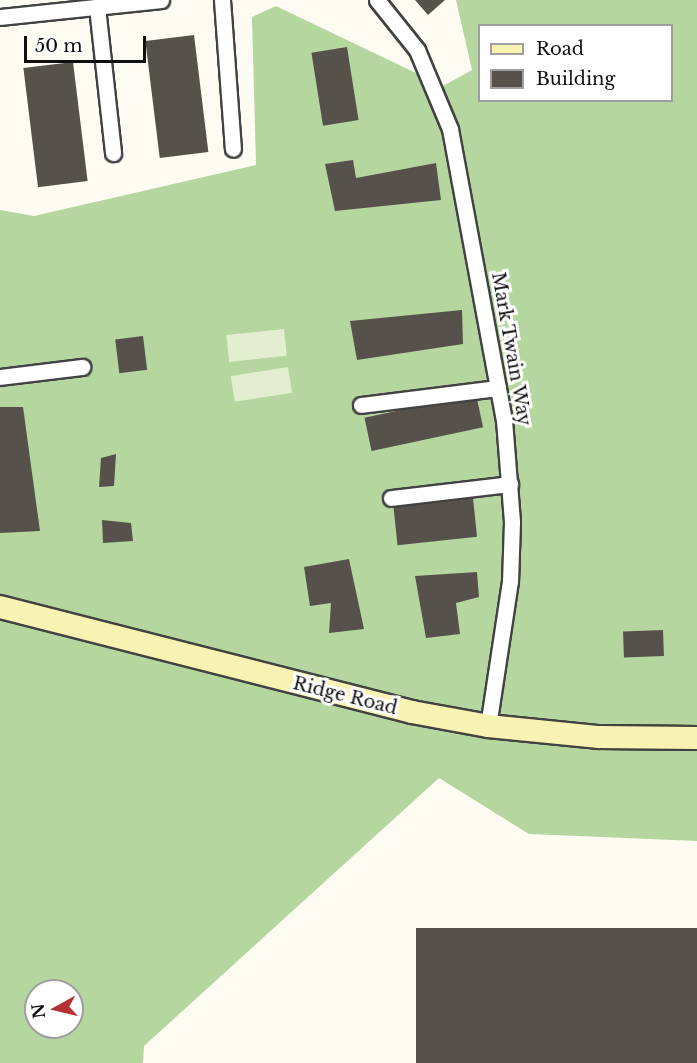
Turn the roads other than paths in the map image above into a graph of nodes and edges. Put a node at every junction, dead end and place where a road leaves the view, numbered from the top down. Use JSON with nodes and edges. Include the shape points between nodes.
{"nodes":[{"id":1,"x":160,"y":0,"type":"edge"},
{"id":2,"x":222,"y":0,"type":"edge"},
{"id":3,"x":377,"y":0,"type":"edge"},
{"id":4,"x":97,"y":7,"type":"junction"},
{"id":5,"x":0,"y":17,"type":"edge"},
{"id":6,"x":233,"y":149,"type":"dead end"},
{"id":7,"x":113,"y":153,"type":"dead end"},
{"id":8,"x":82,"y":367,"type":"dead end"},
{"id":9,"x":0,"y":377,"type":"edge"},
{"id":10,"x":498,"y":388,"type":"junction"},
{"id":11,"x":361,"y":405,"type":"dead end"},
{"id":12,"x":510,"y":483,"type":"junction"},
{"id":13,"x":391,"y":498,"type":"dead end"},
{"id":14,"x":0,"y":607,"type":"edge"},
{"id":15,"x":488,"y":726,"type":"junction"},
{"id":16,"x":697,"y":738,"type":"edge"}],
"edges":[{"from":1,"to":4,"type":"street"},
{"from":2,"to":6,"type":"street"},
{"from":3,"to":10,"type":"street","name":"Mark Twain Way","via":[[417,51],[450,129]]},
{"from":4,"to":5,"type":"street"},
{"from":4,"to":7,"type":"street"},
{"from":8,"to":9,"type":"street"},
{"from":10,"to":11,"type":"street"},
{"from":10,"to":12,"type":"street","name":"Mark Twain Way"},
{"from":12,"to":13,"type":"street"},
{"from":12,"to":15,"type":"street","name":"Mark Twain Way","via":[[510,581]]},
{"from":14,"to":15,"type":"street","name":"Ridge Road","via":[[356,699]]},
{"from":15,"to":16,"type":"street","name":"Ridge Road","via":[[599,737]]}]}
